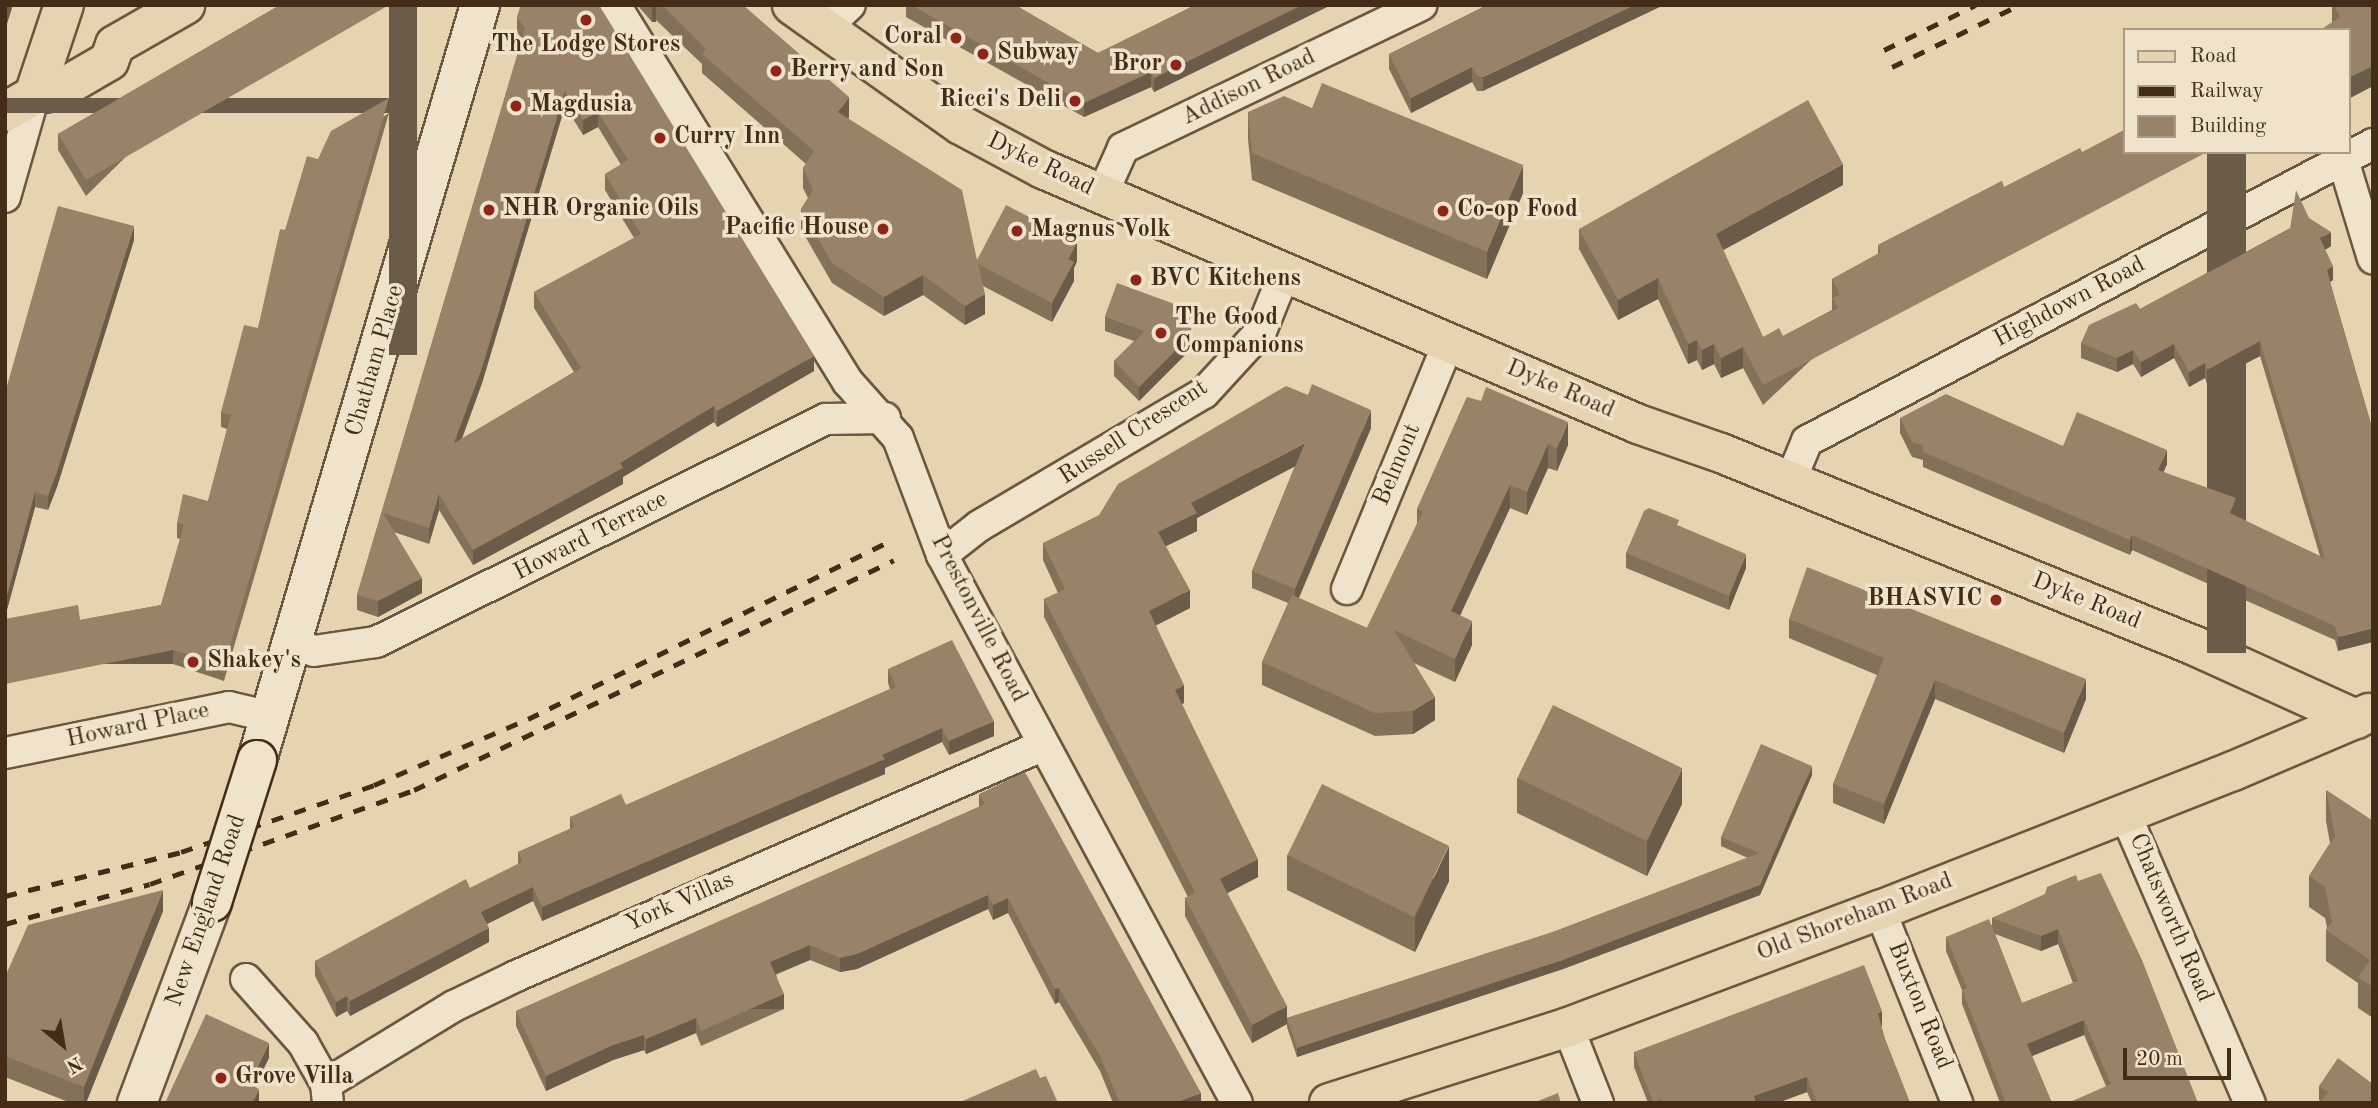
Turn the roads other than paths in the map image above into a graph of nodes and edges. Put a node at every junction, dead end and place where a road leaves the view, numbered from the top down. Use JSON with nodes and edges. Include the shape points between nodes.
{"nodes":[{"id":1,"x":65,"y":5,"type":"edge"},
{"id":2,"x":185,"y":5,"type":"edge"},
{"id":3,"x":480,"y":5,"type":"edge"},
{"id":4,"x":615,"y":5,"type":"edge"},
{"id":5,"x":792,"y":5,"type":"edge"},
{"id":6,"x":1421,"y":5,"type":"edge"},
{"id":7,"x":837,"y":17,"type":"edge"},
{"id":8,"x":115,"y":45,"type":"junction"},
{"id":9,"x":19,"y":103,"type":"edge"},
{"id":10,"x":2373,"y":144,"type":"edge"},
{"id":11,"x":2343,"y":160,"type":"junction"},
{"id":12,"x":1102,"y":195,"type":"junction"},
{"id":13,"x":5,"y":197,"type":"edge"},
{"id":14,"x":2373,"y":259,"type":"edge"},
{"id":15,"x":1285,"y":272,"type":"junction"},
{"id":16,"x":1449,"y":342,"type":"junction"},
{"id":17,"x":885,"y":418,"type":"junction"},
{"id":18,"x":1790,"y":482,"type":"junction"},
{"id":19,"x":942,"y":555,"type":"junction"},
{"id":20,"x":1347,"y":589,"type":"dead end"},
{"id":21,"x":295,"y":644,"type":"junction"},
{"id":22,"x":2365,"y":715,"type":"edge"},
{"id":23,"x":271,"y":716,"type":"junction"},
{"id":24,"x":1044,"y":745,"type":"junction"},
{"id":25,"x":5,"y":753,"type":"edge"},
{"id":26,"x":2124,"y":811,"type":"junction"},
{"id":27,"x":1880,"y":910,"type":"junction"},
{"id":28,"x":246,"y":979,"type":"dead end"},
{"id":29,"x":1567,"y":1027,"type":"junction"},
{"id":30,"x":327,"y":1093,"type":"edge"},
{"id":31,"x":136,"y":1103,"type":"edge"},
{"id":32,"x":1237,"y":1103,"type":"edge"},
{"id":33,"x":1329,"y":1103,"type":"edge"},
{"id":34,"x":1598,"y":1103,"type":"edge"},
{"id":35,"x":1957,"y":1103,"type":"edge"},
{"id":36,"x":2250,"y":1103,"type":"edge"}],
"edges":[{"from":1,"to":8,"type":"main road","via":[[80,32]]},
{"from":1,"to":9,"type":"main road"},
{"from":2,"to":8,"type":"main road"},
{"from":3,"to":21,"type":"main road","name":"Chatham Place"},
{"from":4,"to":17,"type":"street","name":"Prestonville Road","via":[[848,382]]},
{"from":5,"to":7,"type":"main road","name":"Dyke Road"},
{"from":6,"to":12,"type":"street","name":"Addison Road","via":[[1123,148]]},
{"from":7,"to":12,"type":"main road","name":"Dyke Road","via":[[961,125]]},
{"from":8,"to":9,"type":"main road","via":[[109,61],[59,90]]},
{"from":9,"to":13,"type":"street"},
{"from":10,"to":11,"type":"street","name":"Highdown Road"},
{"from":11,"to":14,"type":"street"},
{"from":11,"to":18,"type":"street","name":"Highdown Road","via":[[1807,441]]},
{"from":12,"to":15,"type":"main road","name":"Dyke Road"},
{"from":15,"to":16,"type":"main road","name":"Dyke Road"},
{"from":15,"to":19,"type":"street","name":"Russell Crescent","via":[[1261,331],[1204,393],[979,526]]},
{"from":16,"to":18,"type":"main road","name":"Dyke Road","via":[[1638,424]]},
{"from":16,"to":20,"type":"street","name":"Belmont"},
{"from":17,"to":19,"type":"street","name":"Prestonville Road","via":[[898,438]]},
{"from":17,"to":21,"type":"street","name":"Howard Terrace","via":[[826,419],[376,642],[314,651]]},
{"from":18,"to":22,"type":"main road","name":"Dyke Road"},
{"from":19,"to":24,"type":"street","name":"Prestonville Road"},
{"from":21,"to":23,"type":"main road","name":"Chatham Place"},
{"from":22,"to":26,"type":"main road","name":"Old Shoreham Road"},
{"from":23,"to":25,"type":"street","name":"Howard Place","via":[[229,707]]},
{"from":23,"to":31,"type":"main road","name":"New England Road","bridge":true,"via":[[212,902]]},
{"from":24,"to":30,"type":"street","name":"York Villas","via":[[454,1006]]},
{"from":24,"to":32,"type":"street","name":"Prestonville Road"},
{"from":26,"to":27,"type":"main road","name":"Old Shoreham Road"},
{"from":26,"to":36,"type":"street","name":"Chatsworth Road"},
{"from":27,"to":29,"type":"main road","name":"Old Shoreham Road"},
{"from":27,"to":35,"type":"street","name":"Buxton Road"},
{"from":28,"to":30,"type":"street","via":[[303,1043]]},
{"from":29,"to":33,"type":"main road","name":"Old Shoreham Road"},
{"from":29,"to":34,"type":"street"}]}
